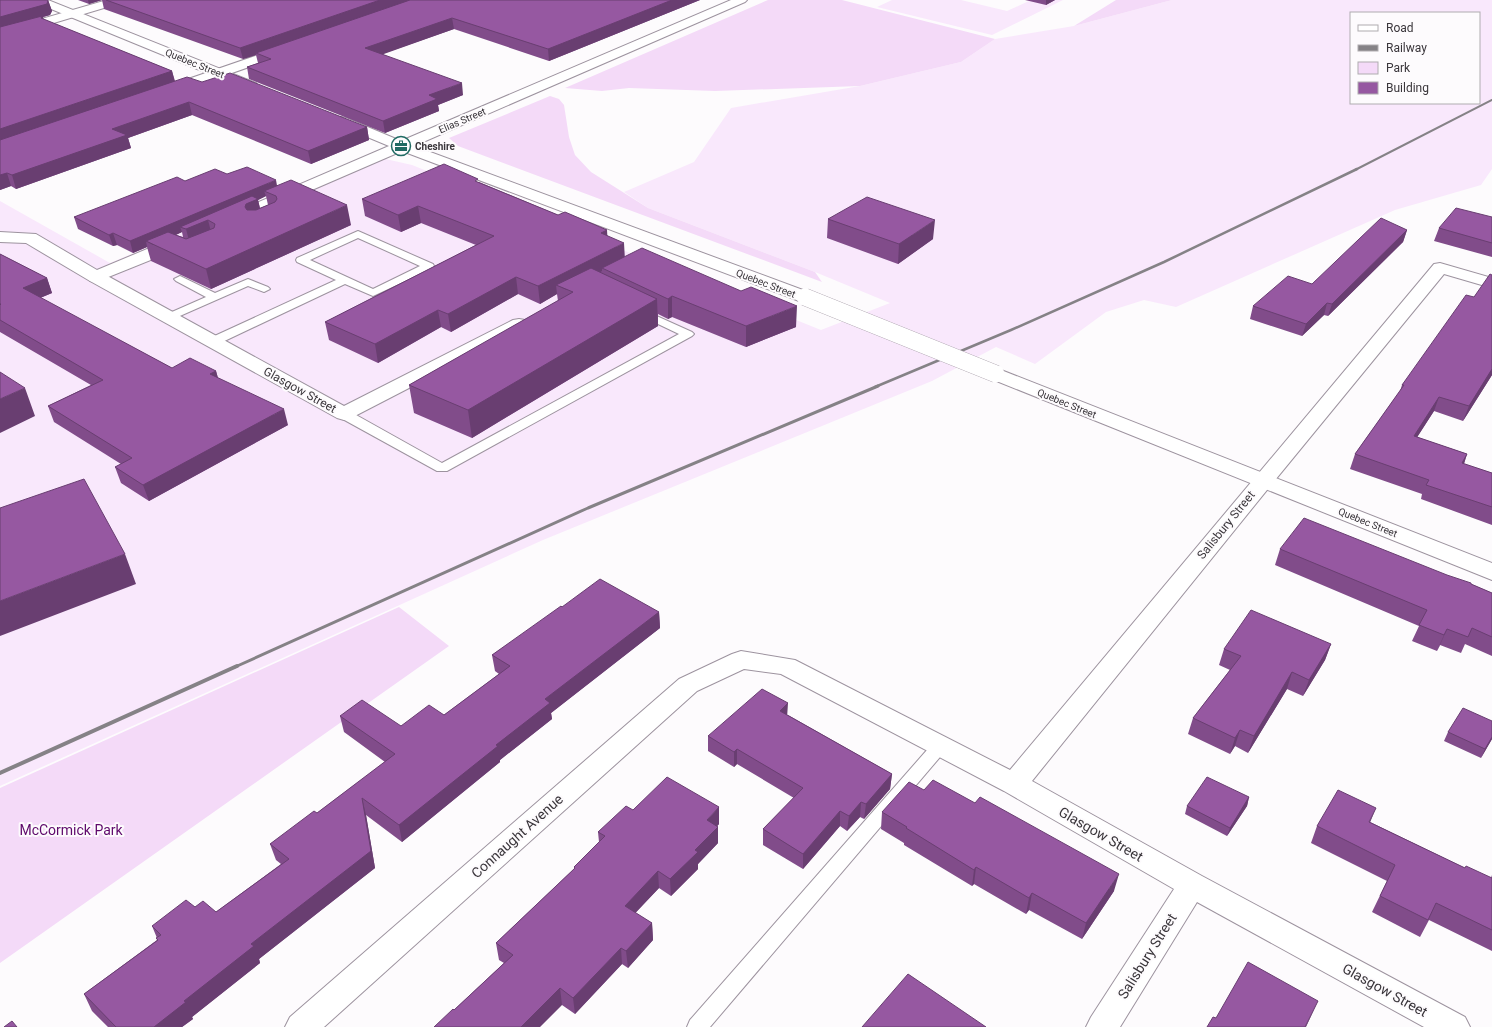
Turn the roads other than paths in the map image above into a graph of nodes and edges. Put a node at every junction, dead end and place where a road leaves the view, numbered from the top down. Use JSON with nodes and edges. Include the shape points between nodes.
{"nodes":[{"id":1,"x":38,"y":0,"type":"edge"},
{"id":2,"x":120,"y":0,"type":"edge"},
{"id":3,"x":741,"y":0,"type":"edge"},
{"id":4,"x":73,"y":14,"type":"junction"},
{"id":5,"x":0,"y":35,"type":"edge"},
{"id":6,"x":294,"y":47,"type":"edge"},
{"id":7,"x":220,"y":73,"type":"junction"},
{"id":8,"x":262,"y":90,"type":"edge"},
{"id":9,"x":161,"y":93,"type":"edge"},
{"id":10,"x":332,"y":118,"type":"edge"},
{"id":11,"x":401,"y":146,"type":"junction"},
{"id":12,"x":220,"y":224,"type":"edge"},
{"id":13,"x":2,"y":236,"type":"edge"},
{"id":14,"x":192,"y":236,"type":"edge"},
{"id":15,"x":96,"y":277,"type":"junction"},
{"id":16,"x":180,"y":279,"type":"edge"},
{"id":17,"x":345,"y":280,"type":"junction"},
{"id":18,"x":1492,"y":283,"type":"edge"},
{"id":19,"x":264,"y":289,"type":"dead end"},
{"id":20,"x":215,"y":297,"type":"junction"},
{"id":21,"x":632,"y":307,"type":"edge"},
{"id":22,"x":534,"y":316,"type":"edge"},
{"id":23,"x":169,"y":318,"type":"junction"},
{"id":24,"x":212,"y":342,"type":"junction"},
{"id":25,"x":344,"y":414,"type":"junction"},
{"id":26,"x":1263,"y":480,"type":"junction"},
{"id":27,"x":1492,"y":572,"type":"edge"},
{"id":28,"x":741,"y":660,"type":"joint"},
{"id":29,"x":940,"y":746,"type":"junction"},
{"id":30,"x":1014,"y":784,"type":"junction"},
{"id":31,"x":1192,"y":885,"type":"junction"},
{"id":32,"x":301,"y":1027,"type":"edge"},
{"id":33,"x":697,"y":1027,"type":"edge"},
{"id":34,"x":1102,"y":1027,"type":"edge"},
{"id":35,"x":1454,"y":1027,"type":"edge"}],
"edges":[{"from":1,"to":4,"type":"street","name":"Quebec Street"},
{"from":2,"to":4,"type":"street"},
{"from":3,"to":11,"type":"street","name":"Elias Street"},
{"from":4,"to":5,"type":"street"},
{"from":4,"to":7,"type":"street","name":"Quebec Street"},
{"from":6,"to":7,"type":"street"},
{"from":7,"to":8,"type":"street","name":"Quebec Street"},
{"from":7,"to":9,"type":"street"},
{"from":10,"to":11,"type":"street","name":"Quebec Street"},
{"from":11,"to":12,"type":"street","name":"Elias Street","via":[[262,212]]},
{"from":11,"to":26,"type":"street","name":"Quebec Street","bridge":true,"via":[[805,297]]},
{"from":13,"to":15,"type":"street","name":"Glasgow Street","via":[[30,238]]},
{"from":14,"to":15,"type":"street","via":[[178,248]]},
{"from":15,"to":23,"type":"street","name":"Glasgow Street"},
{"from":16,"to":20,"type":"lane"},
{"from":17,"to":17,"type":"lane","via":[[374,293],[429,266],[358,234],[301,260]]},
{"from":17,"to":24,"type":"lane"},
{"from":18,"to":26,"type":"street","name":"Salisbury Street","via":[[1440,268]]},
{"from":19,"to":20,"type":"lane","via":[[248,282]]},
{"from":20,"to":23,"type":"lane"},
{"from":21,"to":25,"type":"lane","via":[[688,334],[442,468]]},
{"from":22,"to":25,"type":"street","name":"Glasgow Street"},
{"from":23,"to":24,"type":"street","name":"Glasgow Street"},
{"from":24,"to":25,"type":"street","name":"Glasgow Street"},
{"from":26,"to":27,"type":"street","name":"Quebec Street"},
{"from":26,"to":30,"type":"street","name":"Salisbury Street"},
{"from":28,"to":29,"type":"street","name":"Glasgow Street","via":[[786,666]]},
{"from":28,"to":32,"type":"street","name":"Connaught Avenue","via":[[688,685]]},
{"from":29,"to":30,"type":"street","name":"Glasgow Street"},
{"from":29,"to":33,"type":"lane"},
{"from":30,"to":31,"type":"street","name":"Glasgow Street"},
{"from":31,"to":34,"type":"street","name":"Salisbury Street"},
{"from":31,"to":35,"type":"street","name":"Glasgow Street"}]}
